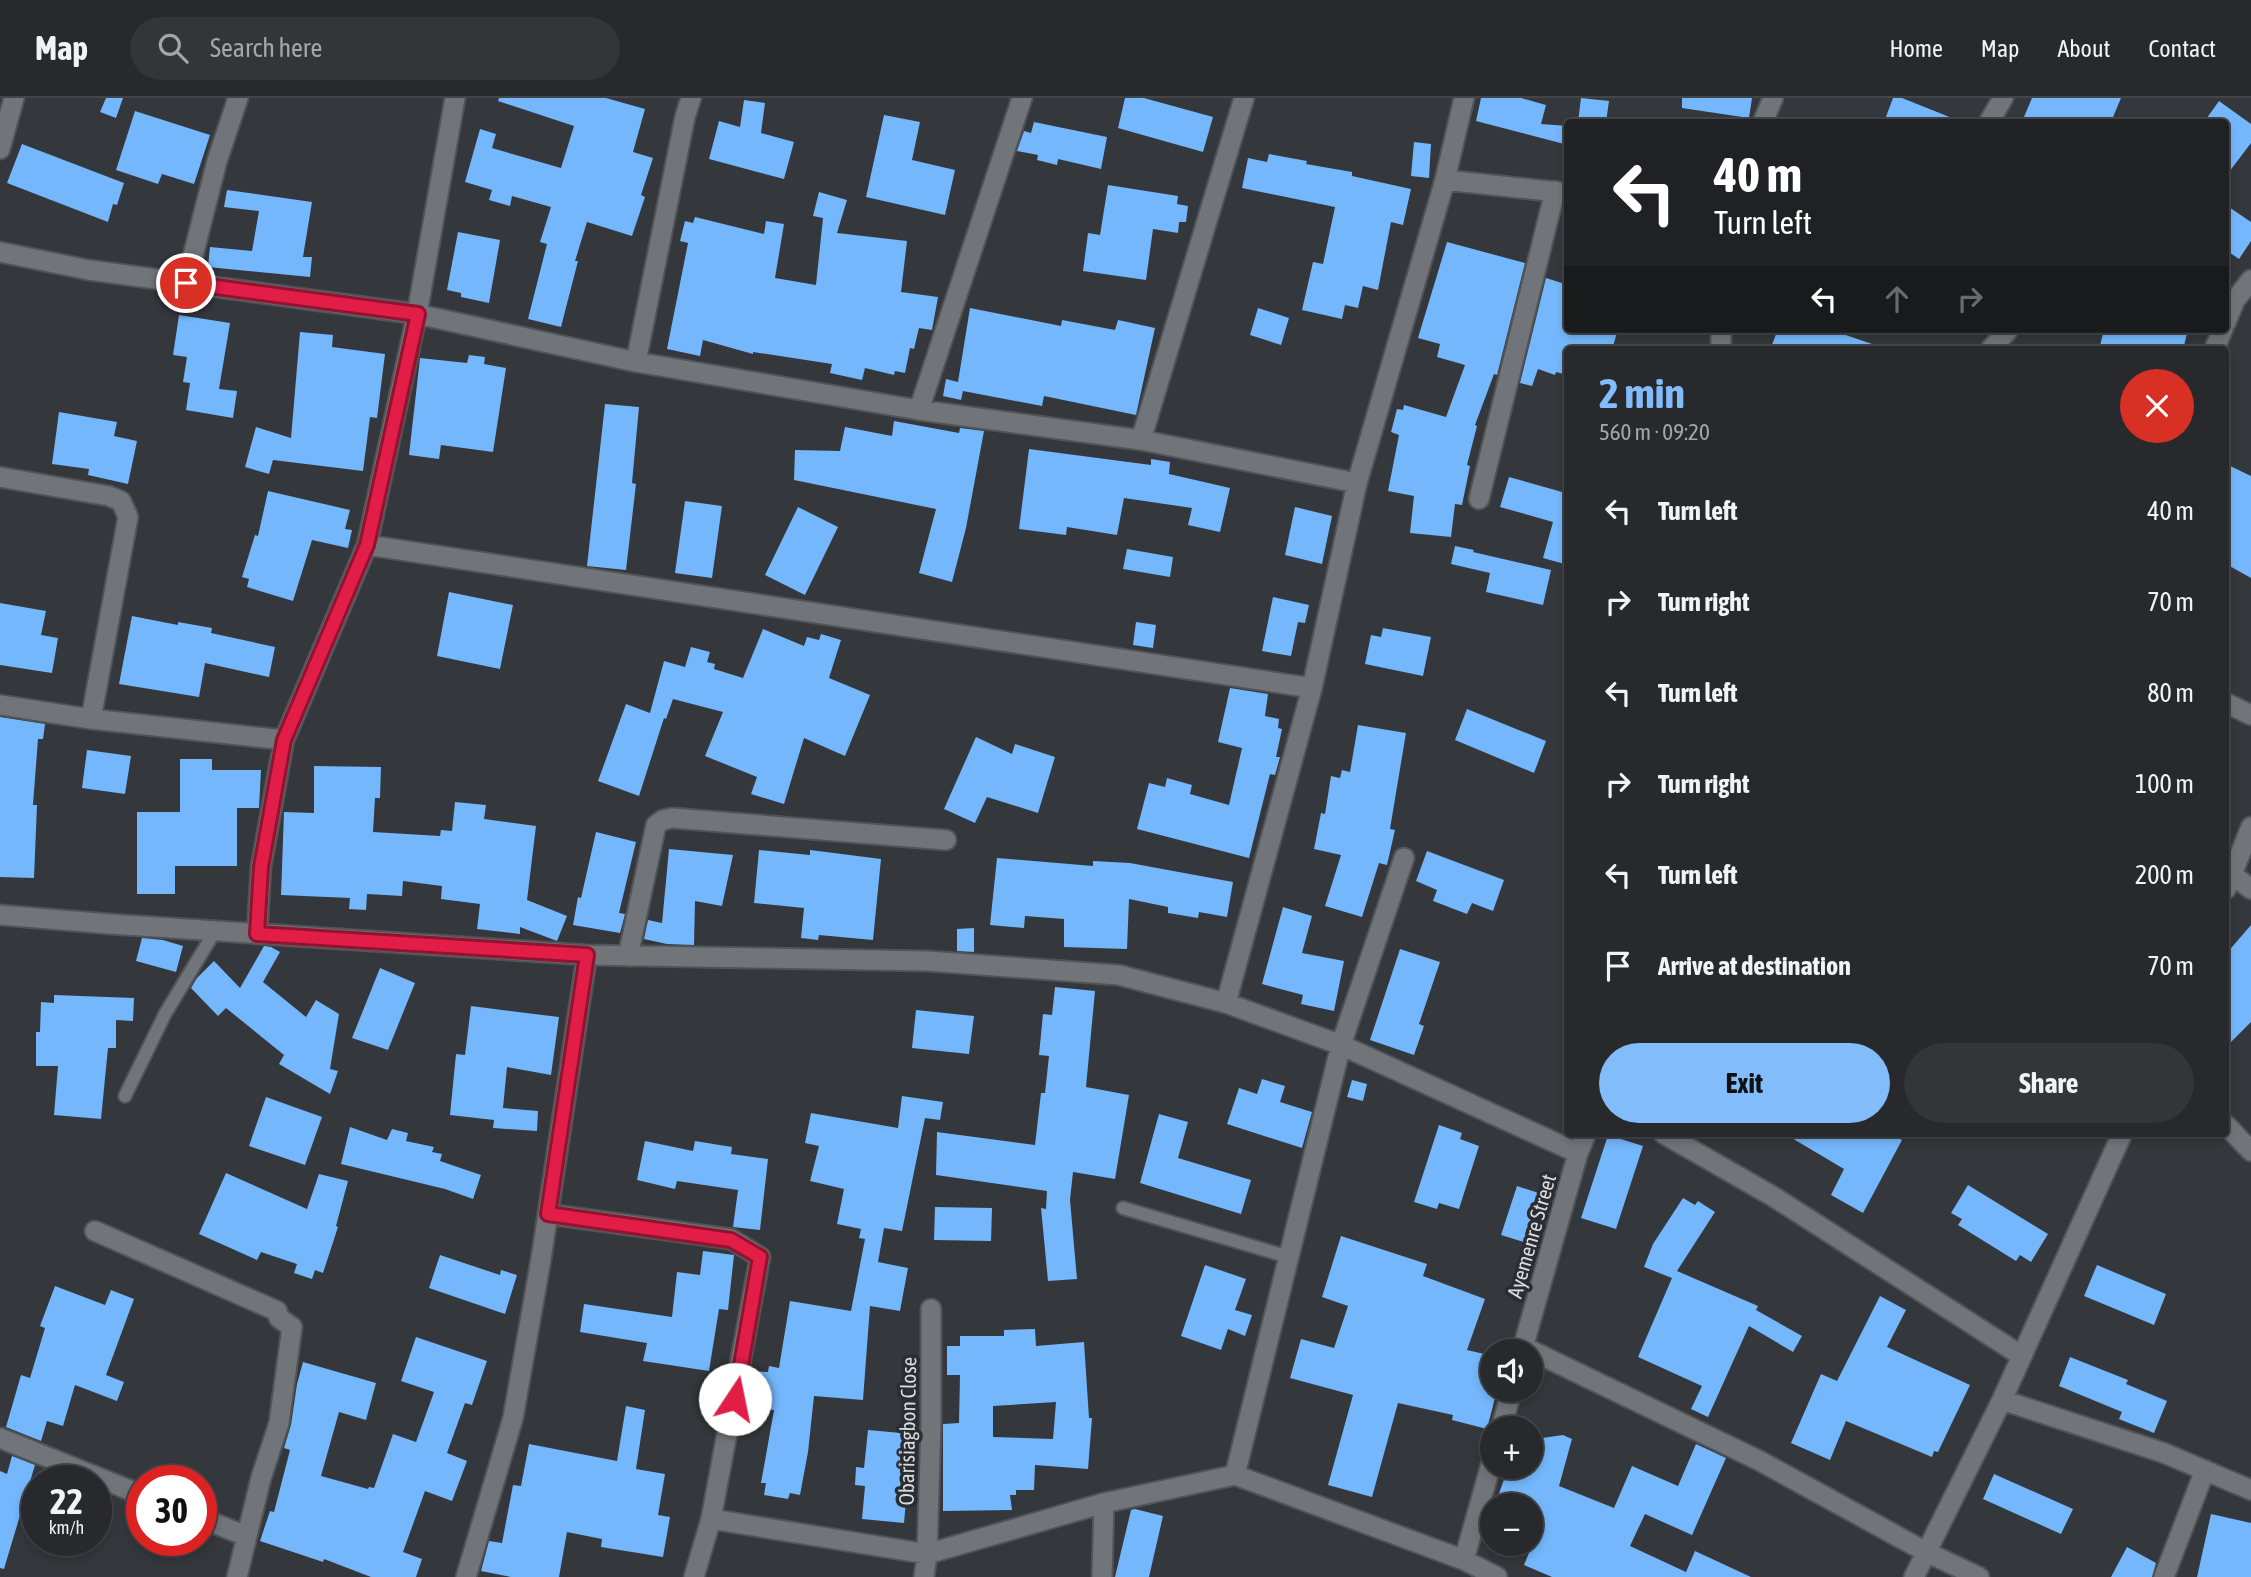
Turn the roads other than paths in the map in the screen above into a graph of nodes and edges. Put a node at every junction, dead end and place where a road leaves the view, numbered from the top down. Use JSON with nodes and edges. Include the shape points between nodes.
{"nodes":[{"id":1,"x":14,"y":98,"type":"edge"},
{"id":2,"x":238,"y":98,"type":"edge"},
{"id":3,"x":455,"y":98,"type":"edge"},
{"id":4,"x":691,"y":98,"type":"edge"},
{"id":5,"x":1022,"y":98,"type":"edge"},
{"id":6,"x":1244,"y":98,"type":"edge"},
{"id":7,"x":1464,"y":98,"type":"edge"},
{"id":8,"x":1773,"y":98,"type":"edge"},
{"id":9,"x":2004,"y":98,"type":"edge"},
{"id":10,"x":1764,"y":119,"type":"edge"},
{"id":11,"x":1991,"y":119,"type":"edge"},
{"id":12,"x":0,"y":149,"type":"edge"},
{"id":13,"x":1445,"y":180,"type":"junction"},
{"id":14,"x":1561,"y":192,"type":"edge"},
{"id":15,"x":0,"y":252,"type":"edge"},
{"id":16,"x":2251,"y":280,"type":"edge"},
{"id":17,"x":186,"y":283,"type":"junction"},
{"id":18,"x":418,"y":314,"type":"junction"},
{"id":19,"x":2229,"y":315,"type":"edge"},
{"id":20,"x":2005,"y":333,"type":"edge"},
{"id":21,"x":1994,"y":346,"type":"edge"},
{"id":22,"x":636,"y":362,"type":"junction"},
{"id":23,"x":919,"y":410,"type":"junction"},
{"id":24,"x":1141,"y":440,"type":"junction"},
{"id":25,"x":0,"y":477,"type":"edge"},
{"id":26,"x":1357,"y":483,"type":"junction"},
{"id":27,"x":1479,"y":499,"type":"dead end"},
{"id":28,"x":367,"y":545,"type":"junction"},
{"id":29,"x":1311,"y":688,"type":"junction"},
{"id":30,"x":0,"y":705,"type":"edge"},
{"id":31,"x":2229,"y":705,"type":"edge"},
{"id":32,"x":2251,"y":715,"type":"edge"},
{"id":33,"x":91,"y":719,"type":"junction"},
{"id":34,"x":284,"y":740,"type":"junction"},
{"id":35,"x":2251,"y":827,"type":"edge"},
{"id":36,"x":946,"y":840,"type":"dead end"},
{"id":37,"x":1404,"y":858,"type":"dead end"},
{"id":38,"x":2229,"y":882,"type":"edge"},
{"id":39,"x":2251,"y":889,"type":"edge"},
{"id":40,"x":0,"y":915,"type":"edge"},
{"id":41,"x":215,"y":931,"type":"junction"},
{"id":42,"x":257,"y":934,"type":"junction"},
{"id":43,"x":587,"y":955,"type":"junction"},
{"id":44,"x":628,"y":956,"type":"junction"},
{"id":45,"x":1226,"y":1003,"type":"junction"},
{"id":46,"x":1341,"y":1045,"type":"junction"},
{"id":47,"x":125,"y":1096,"type":"dead end"},
{"id":48,"x":2229,"y":1128,"type":"edge"},
{"id":49,"x":1585,"y":1137,"type":"edge"},
{"id":50,"x":1669,"y":1137,"type":"edge"},
{"id":51,"x":2116,"y":1137,"type":"edge"},
{"id":52,"x":2251,"y":1151,"type":"edge"},
{"id":53,"x":1578,"y":1153,"type":"junction"},
{"id":54,"x":1124,"y":1208,"type":"dead end"},
{"id":55,"x":548,"y":1214,"type":"junction"},
{"id":56,"x":95,"y":1231,"type":"dead end"},
{"id":57,"x":1289,"y":1257,"type":"junction"},
{"id":58,"x":931,"y":1309,"type":"dead end"},
{"id":59,"x":1526,"y":1339,"type":"edge"},
{"id":60,"x":2022,"y":1356,"type":"junction"},
{"id":61,"x":1543,"y":1358,"type":"edge"},
{"id":62,"x":2002,"y":1400,"type":"junction"},
{"id":63,"x":0,"y":1438,"type":"edge"},
{"id":64,"x":2205,"y":1470,"type":"junction"},
{"id":65,"x":1235,"y":1475,"type":"junction"},
{"id":66,"x":1487,"y":1479,"type":"edge"},
{"id":67,"x":126,"y":1489,"type":"edge"},
{"id":68,"x":2251,"y":1490,"type":"edge"},
{"id":69,"x":1104,"y":1503,"type":"junction"},
{"id":70,"x":711,"y":1519,"type":"junction"},
{"id":71,"x":217,"y":1524,"type":"edge"},
{"id":72,"x":246,"y":1536,"type":"junction"},
{"id":73,"x":1926,"y":1552,"type":"junction"},
{"id":74,"x":928,"y":1554,"type":"junction"},
{"id":75,"x":1464,"y":1560,"type":"junction"},
{"id":76,"x":237,"y":1577,"type":"edge"},
{"id":77,"x":466,"y":1577,"type":"edge"},
{"id":78,"x":694,"y":1577,"type":"edge"},
{"id":79,"x":924,"y":1577,"type":"edge"},
{"id":80,"x":1102,"y":1577,"type":"edge"},
{"id":81,"x":1497,"y":1577,"type":"edge"},
{"id":82,"x":1914,"y":1577,"type":"edge"},
{"id":83,"x":1979,"y":1577,"type":"edge"},
{"id":84,"x":2164,"y":1577,"type":"edge"}],
"edges":[{"from":1,"to":12,"type":"street"},
{"from":2,"to":17,"type":"street","via":[[216,161]]},
{"from":3,"to":18,"type":"street"},
{"from":4,"to":22,"type":"street"},
{"from":5,"to":23,"type":"street"},
{"from":6,"to":24,"type":"street"},
{"from":7,"to":13,"type":"street"},
{"from":8,"to":10,"type":"street"},
{"from":9,"to":11,"type":"street"},
{"from":13,"to":14,"type":"street"},
{"from":13,"to":26,"type":"street"},
{"from":14,"to":27,"type":"street"},
{"from":15,"to":17,"type":"street"},
{"from":16,"to":19,"type":"street"},
{"from":17,"to":18,"type":"street"},
{"from":18,"to":22,"type":"street"},
{"from":18,"to":28,"type":"street"},
{"from":20,"to":21,"type":"street"},
{"from":22,"to":23,"type":"street"},
{"from":23,"to":24,"type":"street"},
{"from":24,"to":26,"type":"street"},
{"from":25,"to":33,"type":"street","via":[[109,496],[121,501],[128,517]]},
{"from":26,"to":29,"type":"street"},
{"from":28,"to":29,"type":"street"},
{"from":28,"to":34,"type":"street"},
{"from":29,"to":45,"type":"street"},
{"from":30,"to":33,"type":"street"},
{"from":31,"to":32,"type":"street"},
{"from":33,"to":34,"type":"street"},
{"from":34,"to":42,"type":"street","via":[[261,867]]},
{"from":35,"to":38,"type":"street"},
{"from":36,"to":44,"type":"street","via":[[663,820],[656,825]]},
{"from":37,"to":46,"type":"street"},
{"from":38,"to":39,"type":"street"},
{"from":40,"to":41,"type":"street"},
{"from":41,"to":42,"type":"street"},
{"from":41,"to":47,"type":"lane","via":[[165,1014]]},
{"from":42,"to":43,"type":"street"},
{"from":43,"to":44,"type":"street"},
{"from":43,"to":55,"type":"street"},
{"from":44,"to":45,"type":"street","via":[[927,961],[1119,975]]},
{"from":45,"to":46,"type":"street"},
{"from":46,"to":53,"type":"street"},
{"from":46,"to":57,"type":"street"},
{"from":48,"to":52,"type":"street"},
{"from":49,"to":53,"type":"street","name":"Ayemenre Street"},
{"from":50,"to":60,"type":"street","via":[[1774,1197]]},
{"from":51,"to":60,"type":"street"},
{"from":53,"to":59,"type":"street","name":"Ayemenre Street"},
{"from":54,"to":57,"type":"lane"},
{"from":55,"to":70,"type":"street","via":[[731,1240],[760,1257]]},
{"from":55,"to":77,"type":"street","via":[[513,1418]]},
{"from":56,"to":72,"type":"street","via":[[277,1311],[279,1318],[292,1326],[279,1423]]},
{"from":57,"to":65,"type":"street"},
{"from":58,"to":74,"type":"street","name":"Obarisiagbon Close"},
{"from":60,"to":62,"type":"street"},
{"from":61,"to":73,"type":"street","via":[[1760,1461]]},
{"from":62,"to":64,"type":"street"},
{"from":62,"to":73,"type":"street"},
{"from":63,"to":67,"type":"street"},
{"from":64,"to":68,"type":"street"},
{"from":64,"to":84,"type":"street"},
{"from":65,"to":69,"type":"street"},
{"from":65,"to":75,"type":"street"},
{"from":66,"to":75,"type":"street"},
{"from":69,"to":74,"type":"street"},
{"from":69,"to":80,"type":"street"},
{"from":70,"to":74,"type":"street"},
{"from":70,"to":78,"type":"street"},
{"from":71,"to":72,"type":"street"},
{"from":72,"to":76,"type":"street"},
{"from":73,"to":82,"type":"street"},
{"from":73,"to":83,"type":"street"},
{"from":74,"to":79,"type":"street","name":"Obarisiagbon Close"},
{"from":75,"to":81,"type":"street"}]}
